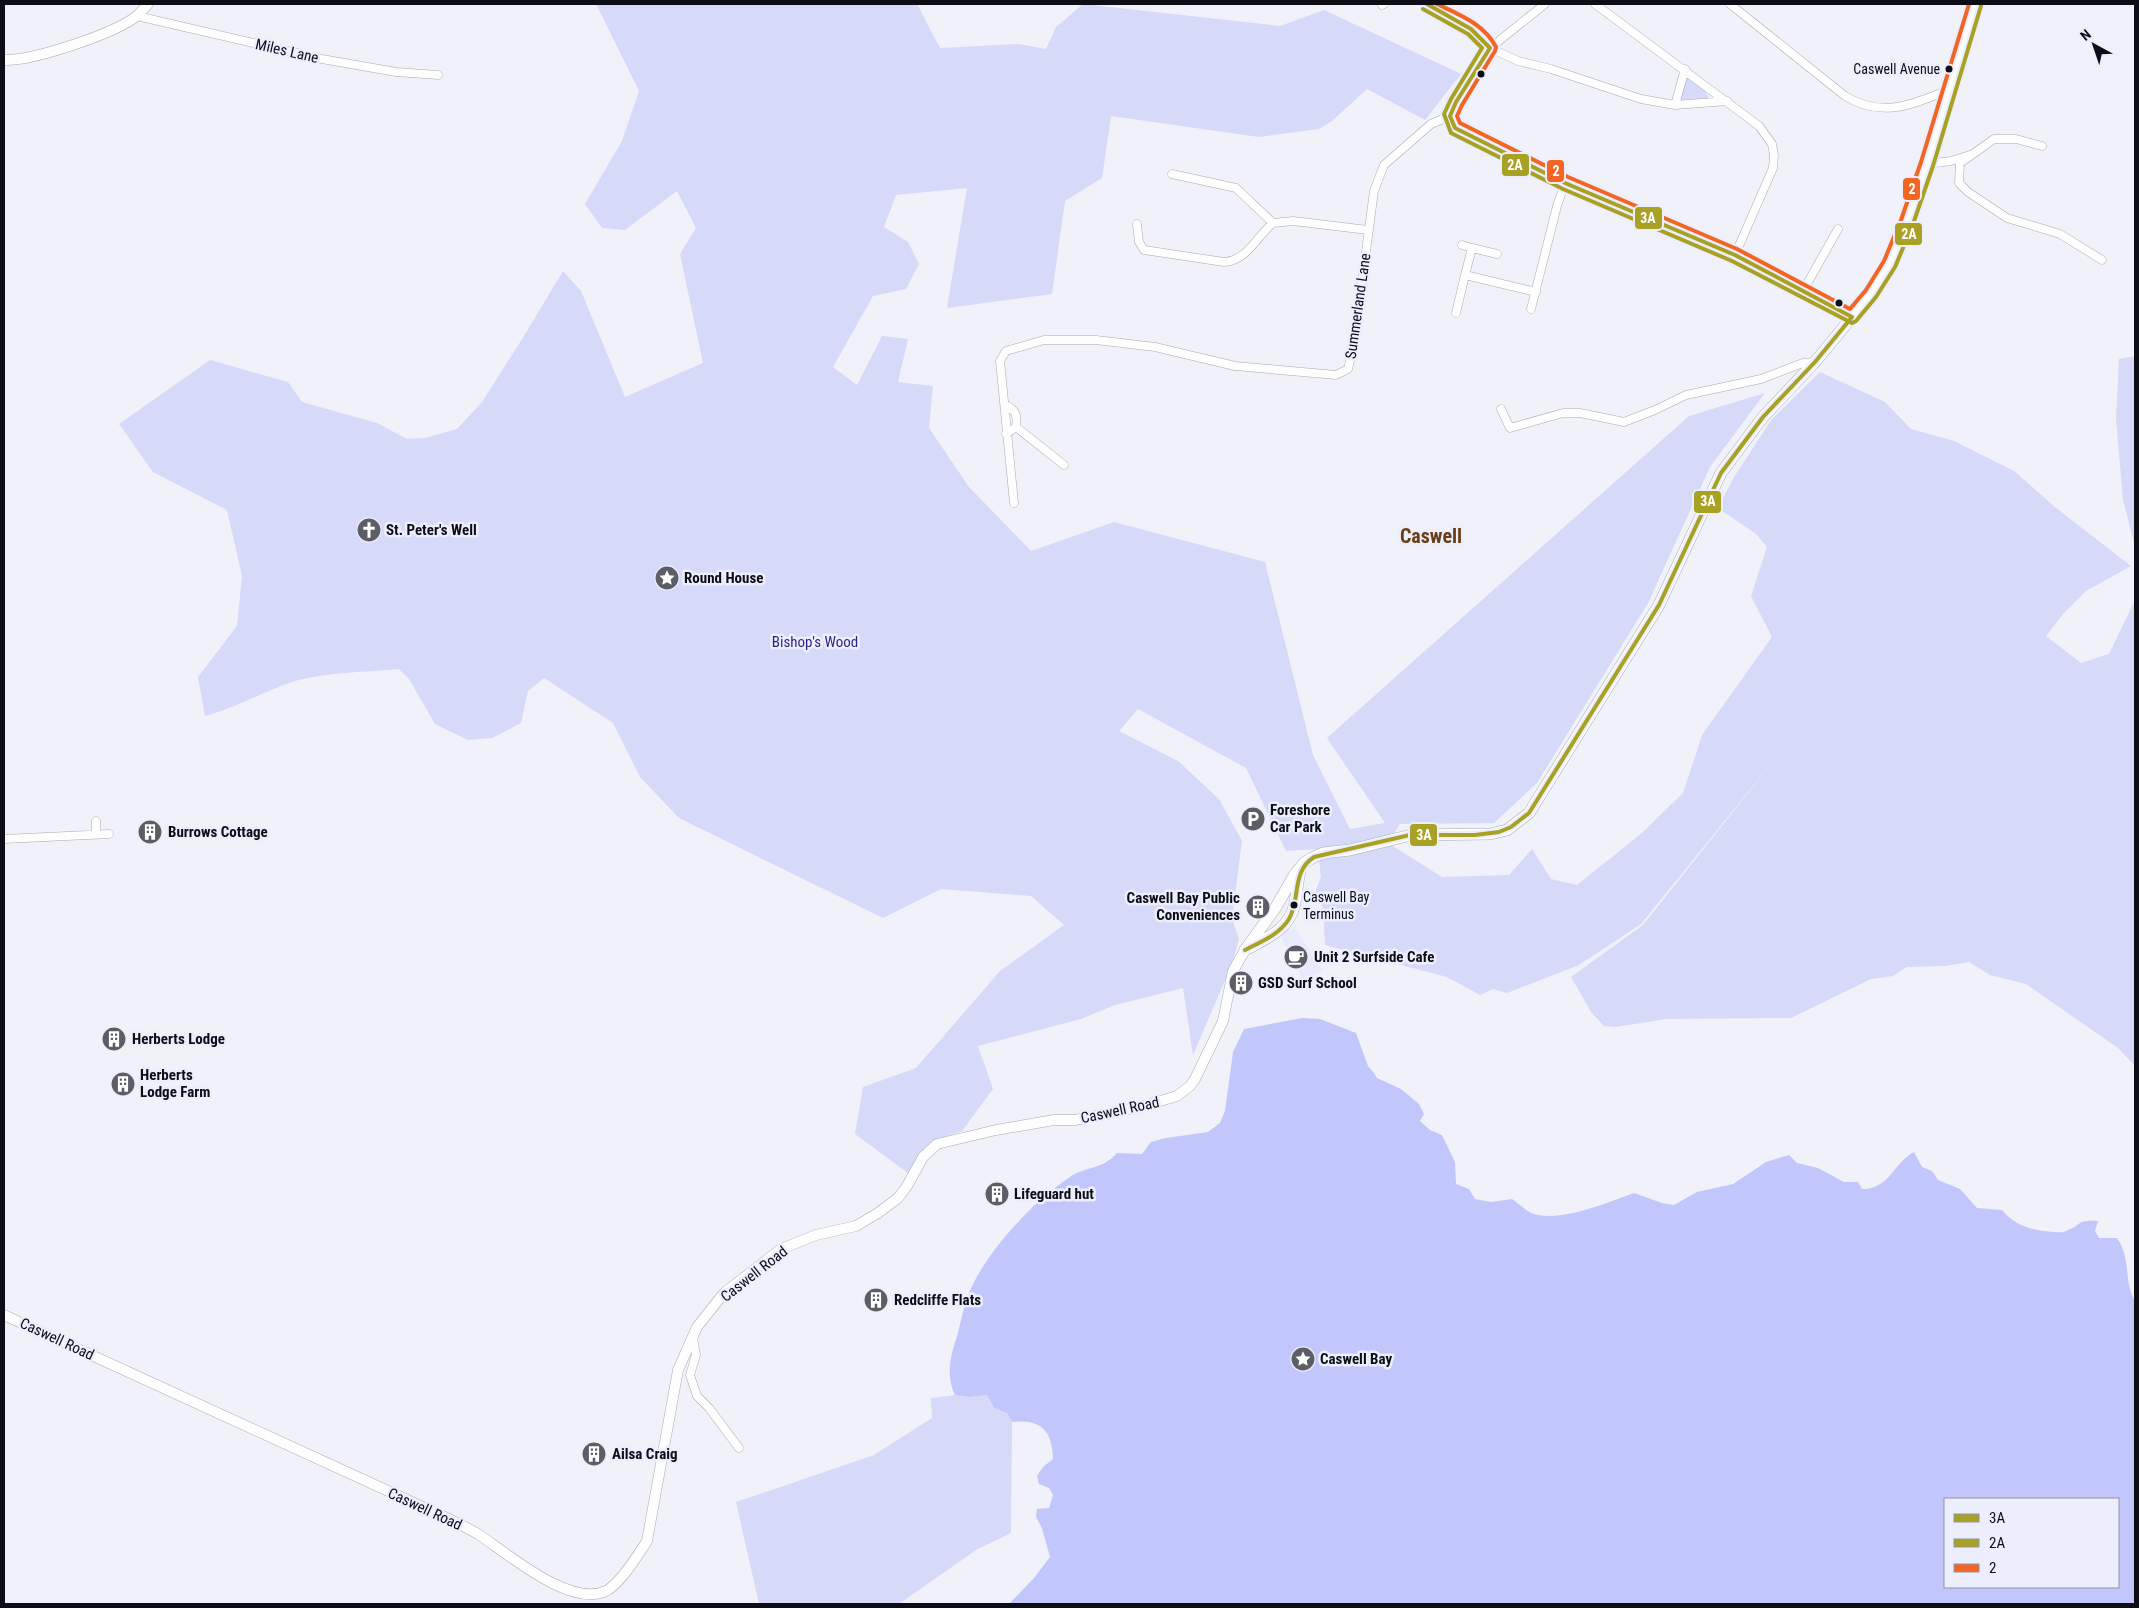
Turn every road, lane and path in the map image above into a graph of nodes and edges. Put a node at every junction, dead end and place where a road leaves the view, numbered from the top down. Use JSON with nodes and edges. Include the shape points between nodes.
{"nodes":[{"id":1,"x":148,"y":4,"type":"edge"},
{"id":2,"x":1427,"y":4,"type":"edge"},
{"id":3,"x":1545,"y":4,"type":"edge"},
{"id":4,"x":1595,"y":4,"type":"edge"},
{"id":5,"x":1730,"y":4,"type":"edge"},
{"id":6,"x":1975,"y":4,"type":"edge"},
{"id":7,"x":137,"y":16,"type":"junction"},
{"id":8,"x":1490,"y":48,"type":"junction"},
{"id":9,"x":4,"y":60,"type":"edge"},
{"id":10,"x":1684,"y":70,"type":"junction"},
{"id":11,"x":438,"y":75,"type":"dead end"},
{"id":12,"x":1949,"y":90,"type":"junction"},
{"id":13,"x":1727,"y":101,"type":"junction"},
{"id":14,"x":1675,"y":105,"type":"junction"},
{"id":15,"x":1450,"y":116,"type":"junction"},
{"id":16,"x":2042,"y":146,"type":"dead end"},
{"id":17,"x":1973,"y":154,"type":"junction"},
{"id":18,"x":1927,"y":164,"type":"junction"},
{"id":19,"x":1172,"y":174,"type":"dead end"},
{"id":20,"x":1565,"y":183,"type":"junction"},
{"id":21,"x":1273,"y":223,"type":"junction"},
{"id":22,"x":1137,"y":224,"type":"dead end"},
{"id":23,"x":1838,"y":229,"type":"dead end"},
{"id":24,"x":1368,"y":230,"type":"junction"},
{"id":25,"x":1462,"y":245,"type":"dead end"},
{"id":26,"x":1472,"y":248,"type":"junction"},
{"id":27,"x":1497,"y":254,"type":"dead end"},
{"id":28,"x":1735,"y":255,"type":"junction"},
{"id":29,"x":2102,"y":260,"type":"dead end"},
{"id":30,"x":1465,"y":275,"type":"junction"},
{"id":31,"x":1803,"y":291,"type":"junction"},
{"id":32,"x":1536,"y":292,"type":"junction"},
{"id":33,"x":1531,"y":309,"type":"dead end"},
{"id":34,"x":1456,"y":313,"type":"dead end"},
{"id":35,"x":1852,"y":317,"type":"junction"},
{"id":36,"x":1815,"y":362,"type":"junction"},
{"id":37,"x":1005,"y":404,"type":"junction"},
{"id":38,"x":1501,"y":409,"type":"dead end"},
{"id":39,"x":1016,"y":427,"type":"junction"},
{"id":40,"x":1006,"y":434,"type":"junction"},
{"id":41,"x":1064,"y":465,"type":"dead end"},
{"id":42,"x":1014,"y":503,"type":"dead end"},
{"id":43,"x":96,"y":821,"type":"dead end"},
{"id":44,"x":109,"y":834,"type":"dead end"},
{"id":45,"x":96,"y":835,"type":"junction"},
{"id":46,"x":4,"y":839,"type":"edge"},
{"id":47,"x":1304,"y":863,"type":"junction"},
{"id":48,"x":1245,"y":950,"type":"junction"},
{"id":49,"x":4,"y":1315,"type":"edge"},
{"id":50,"x":693,"y":1335,"type":"junction"},
{"id":51,"x":739,"y":1448,"type":"dead end"}],
"edges":[{"from":1,"to":7,"type":"street"},
{"from":2,"to":8,"type":"street","via":[[1480,33]]},
{"from":3,"to":8,"type":"street"},
{"from":4,"to":10,"type":"street"},
{"from":5,"to":12,"type":"street","via":[[1861,106],[1899,108]]},
{"from":6,"to":12,"type":"main road","name":"Caswell Road"},
{"from":7,"to":9,"type":"street","via":[[112,29],[49,52]]},
{"from":7,"to":11,"type":"street","name":"Miles Lane","via":[[322,59],[396,72]]},
{"from":8,"to":14,"type":"street","via":[[1518,61],[1641,99]]},
{"from":8,"to":15,"type":"street"},
{"from":10,"to":13,"type":"street"},
{"from":10,"to":14,"type":"street"},
{"from":12,"to":18,"type":"main road","name":"Caswell Road"},
{"from":13,"to":14,"type":"street"},
{"from":13,"to":28,"type":"street","via":[[1759,126],[1768,137],[1774,155],[1773,168]]},
{"from":15,"to":20,"type":"street","via":[[1455,128]]},
{"from":15,"to":24,"type":"street","name":"Summerland Lane","via":[[1431,124],[1384,165],[1374,192]]},
{"from":16,"to":17,"type":"street","via":[[2016,139],[1994,138]]},
{"from":17,"to":18,"type":"street","via":[[1951,162]]},
{"from":17,"to":29,"type":"street","via":[[1960,163],[1959,183],[1968,192],[2007,218],[2060,234]]},
{"from":18,"to":35,"type":"main road","name":"Caswell Road","via":[[1890,264]]},
{"from":19,"to":21,"type":"street","via":[[1236,188]]},
{"from":20,"to":28,"type":"street"},
{"from":20,"to":32,"type":"street"},
{"from":21,"to":22,"type":"street","via":[[1242,256],[1224,262],[1144,250],[1139,242]]},
{"from":21,"to":24,"type":"street","via":[[1293,220]]},
{"from":23,"to":31,"type":"street"},
{"from":24,"to":37,"type":"street","name":"Summerland Lane","via":[[1350,362],[1348,369],[1336,375],[1235,366],[1155,347],[1096,340],[1044,340],[1006,350],[1000,360]]},
{"from":25,"to":26,"type":"street"},
{"from":26,"to":27,"type":"street"},
{"from":26,"to":30,"type":"street"},
{"from":28,"to":31,"type":"street"},
{"from":30,"to":32,"type":"street"},
{"from":30,"to":34,"type":"street"},
{"from":31,"to":35,"type":"street"},
{"from":32,"to":33,"type":"street"},
{"from":35,"to":36,"type":"main road","name":"Caswell Road"},
{"from":36,"to":38,"type":"street","via":[[1803,363],[1752,381],[1686,395],[1624,422],[1563,413],[1510,428]]},
{"from":36,"to":47,"type":"main road","name":"Caswell Road","via":[[1763,417],[1721,473],[1659,605],[1529,813],[1507,830],[1490,834],[1411,835],[1323,853]]},
{"from":37,"to":39,"type":"street","name":"Summerland Lane","via":[[1014,410],[1018,418]]},
{"from":37,"to":40,"type":"street","name":"Summerland Lane"},
{"from":39,"to":40,"type":"street"},
{"from":39,"to":41,"type":"street"},
{"from":40,"to":42,"type":"street","name":"Summerland Lane"},
{"from":43,"to":45,"type":"street"},
{"from":44,"to":45,"type":"street"},
{"from":45,"to":46,"type":"street"},
{"from":47,"to":48,"type":"main road","name":"Caswell Road"},
{"from":47,"to":48,"type":"main road","via":[[1289,918],[1274,934]]},
{"from":48,"to":50,"type":"street","name":"Caswell Road","via":[[1233,971],[1223,1021],[1195,1079],[1182,1093],[1140,1107],[1075,1120],[1054,1120],[996,1130],[937,1144],[923,1157],[907,1186],[888,1206],[856,1226],[816,1235],[780,1249],[724,1293]]},
{"from":49,"to":50,"type":"street","name":"Caswell Road","via":[[447,1518],[477,1534],[532,1574],[574,1593],[593,1596],[608,1590],[633,1564],[646,1541],[678,1370]]},
{"from":50,"to":51,"type":"street","via":[[696,1355],[690,1375],[697,1396]]}]}
